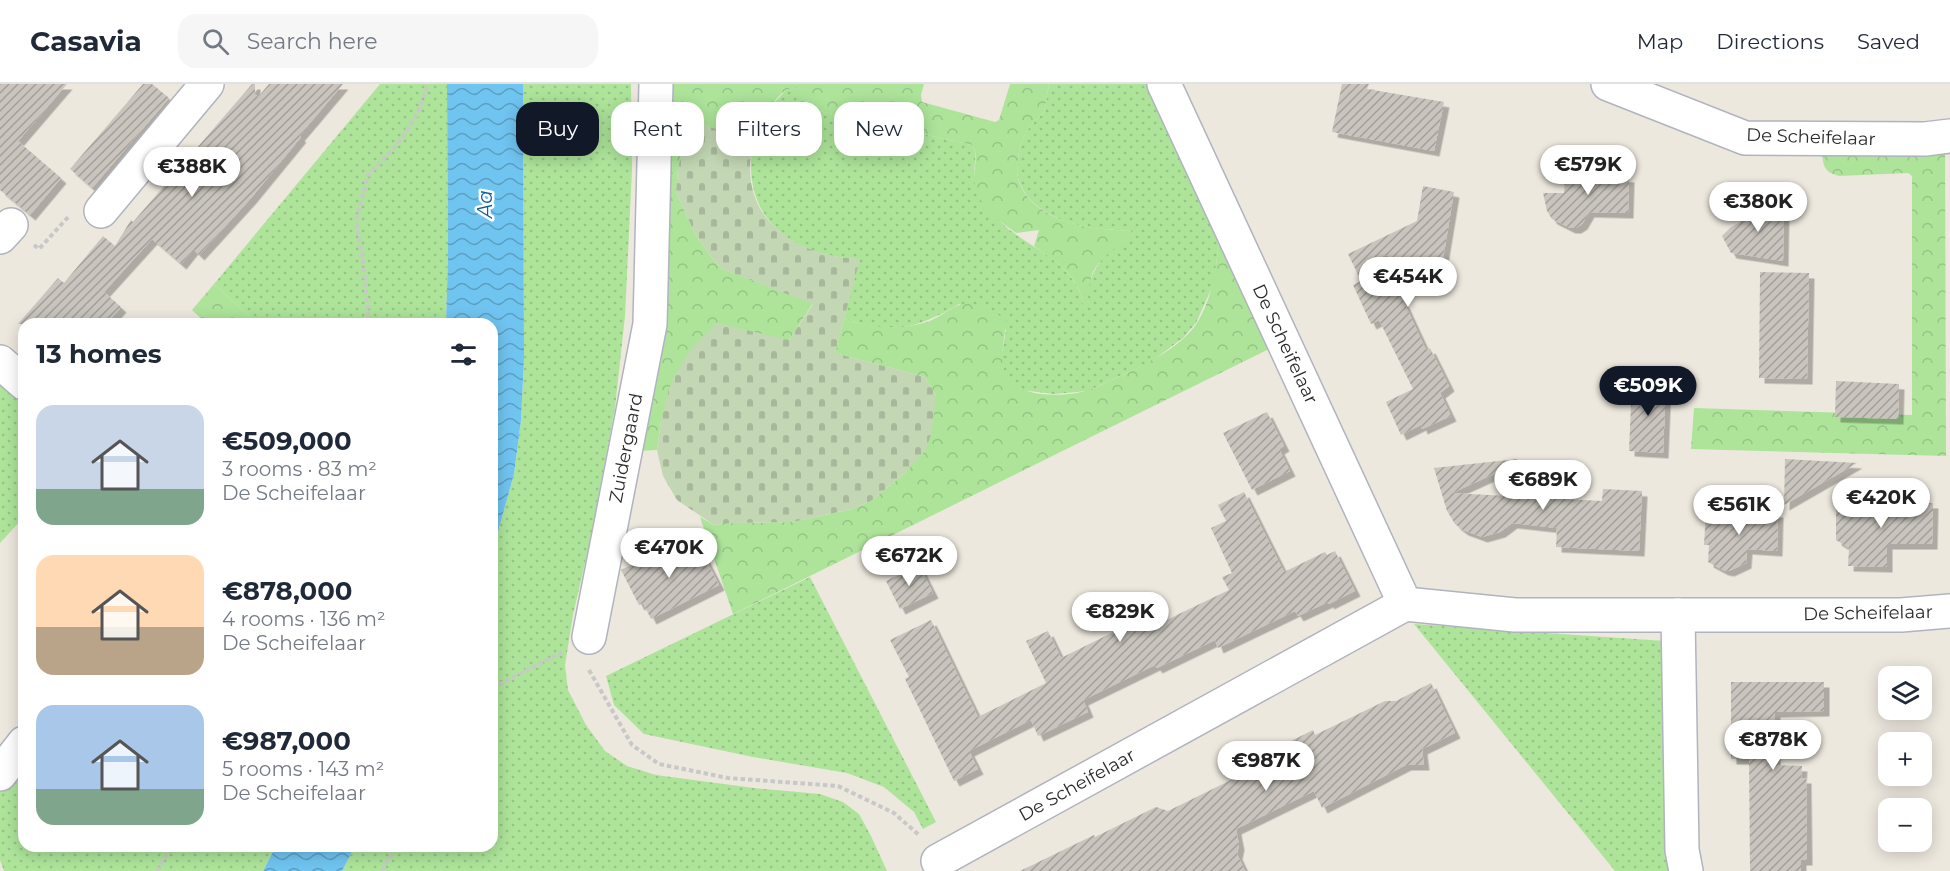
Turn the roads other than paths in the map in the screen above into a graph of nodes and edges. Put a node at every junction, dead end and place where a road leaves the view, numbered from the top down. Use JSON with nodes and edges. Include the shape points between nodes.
{"nodes":[{"id":1,"x":207,"y":84,"type":"edge"},
{"id":2,"x":656,"y":84,"type":"edge"},
{"id":3,"x":1164,"y":84,"type":"edge"},
{"id":4,"x":1608,"y":84,"type":"edge"},
{"id":5,"x":1950,"y":136,"type":"edge"},
{"id":6,"x":101,"y":211,"type":"road end"},
{"id":7,"x":0,"y":362,"type":"edge"},
{"id":8,"x":18,"y":378,"type":"edge"},
{"id":9,"x":1406,"y":604,"type":"junction"},
{"id":10,"x":1950,"y":611,"type":"edge"},
{"id":11,"x":1678,"y":615,"type":"junction"},
{"id":12,"x":589,"y":638,"type":"road end"},
{"id":13,"x":18,"y":751,"type":"edge"},
{"id":14,"x":0,"y":774,"type":"edge"},
{"id":15,"x":938,"y":861,"type":"road end"},
{"id":16,"x":1686,"y":871,"type":"edge"}],
"edges":[{"from":1,"to":6,"type":"street"},
{"from":2,"to":12,"type":"street","name":"Zuidergaard","via":[[650,324]]},
{"from":3,"to":9,"type":"street","name":"De Scheifelaar"},
{"from":4,"to":5,"type":"street","name":"De Scheifelaar","via":[[1745,138]]},
{"from":7,"to":8,"type":"street"},
{"from":9,"to":11,"type":"street","name":"De Scheifelaar","via":[[1515,615]]},
{"from":9,"to":15,"type":"street","name":"De Scheifelaar"},
{"from":10,"to":11,"type":"street","name":"De Scheifelaar","via":[[1901,615]]},
{"from":11,"to":16,"type":"street","via":[[1682,850]]},
{"from":13,"to":14,"type":"street"}]}
